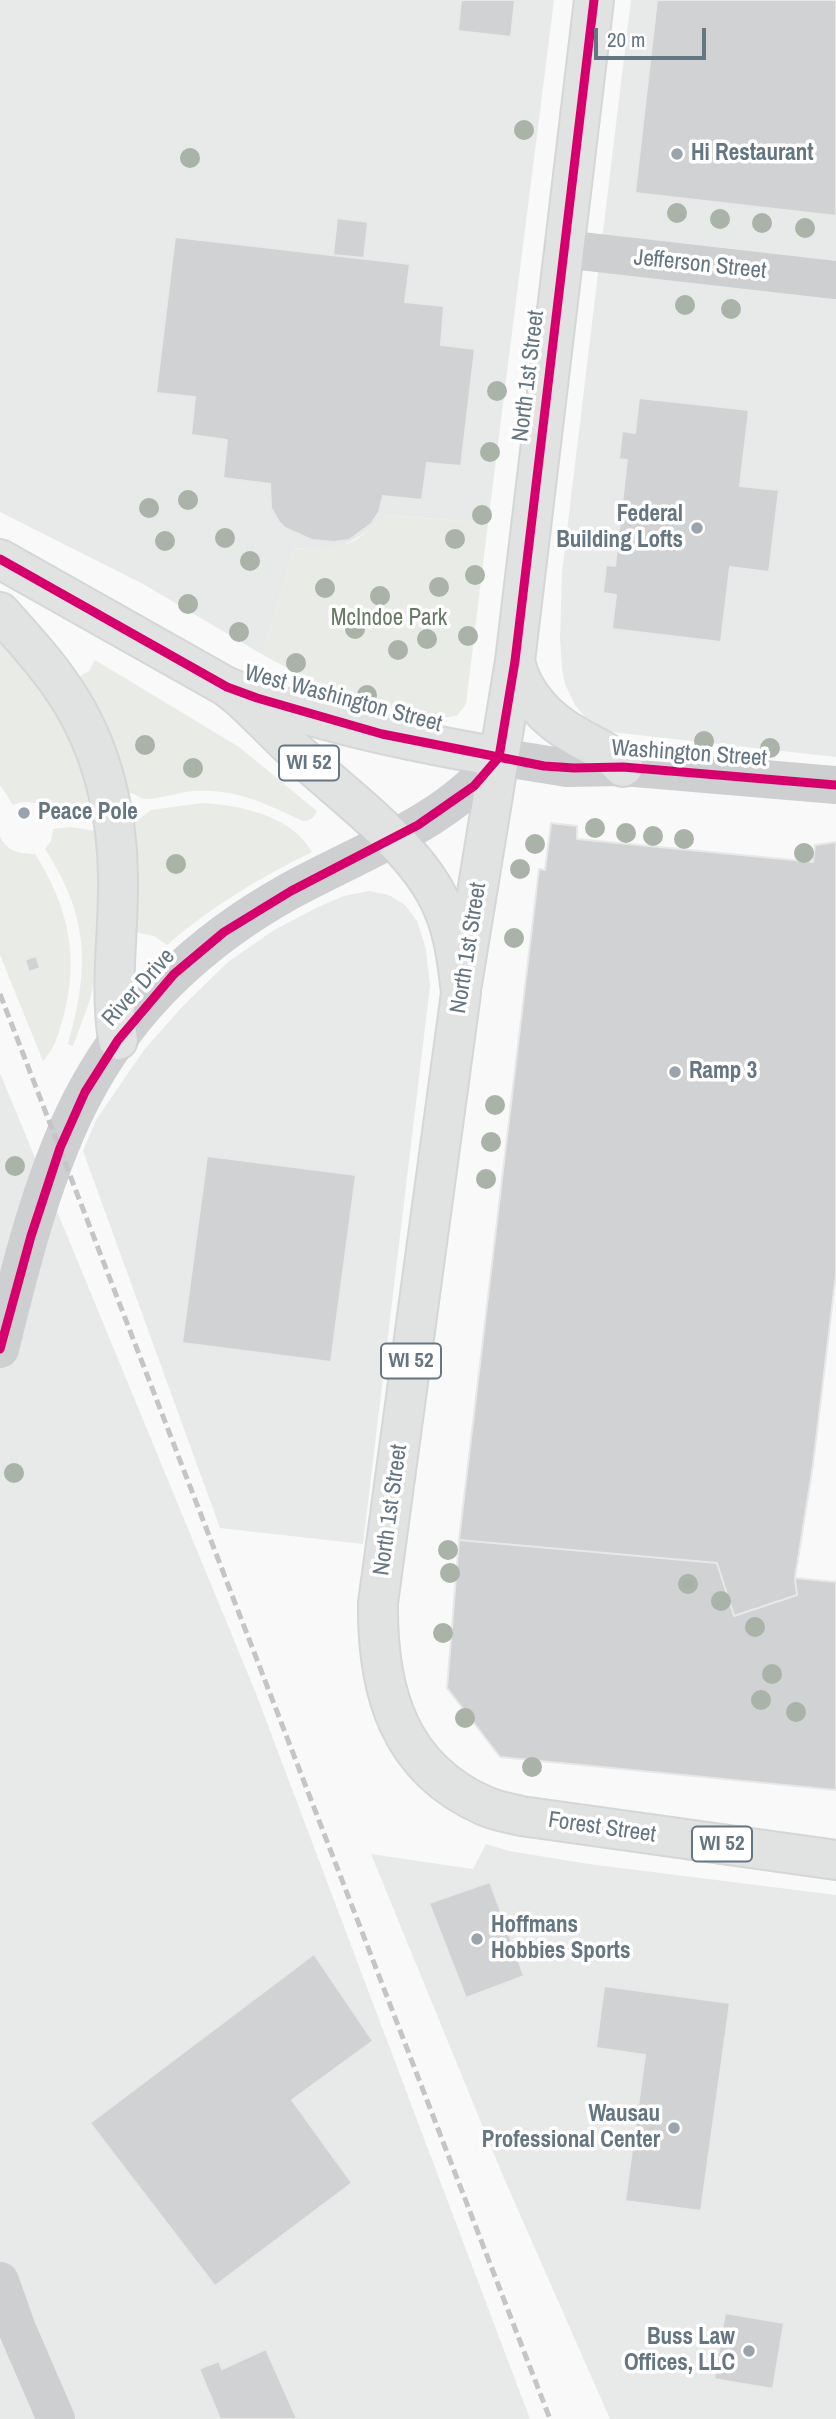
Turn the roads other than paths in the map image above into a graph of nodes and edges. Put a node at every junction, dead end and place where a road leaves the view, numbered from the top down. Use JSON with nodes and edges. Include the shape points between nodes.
{"nodes":[{"id":1,"x":594,"y":0,"type":"edge"},
{"id":2,"x":563,"y":249,"type":"junction"},
{"id":3,"x":836,"y":280,"type":"edge"},
{"id":4,"x":0,"y":559,"type":"edge"},
{"id":5,"x":0,"y":612,"type":"edge"},
{"id":6,"x":515,"y":661,"type":"junction"},
{"id":7,"x":226,"y":687,"type":"junction"},
{"id":8,"x":499,"y":757,"type":"junction"},
{"id":9,"x":623,"y":767,"type":"junction"},
{"id":10,"x":836,"y":785,"type":"edge"},
{"id":11,"x":392,"y":840,"type":"junction"},
{"id":12,"x":461,"y":993,"type":"junction"},
{"id":13,"x":118,"y":1040,"type":"junction"},
{"id":14,"x":0,"y":1349,"type":"edge"},
{"id":15,"x":401,"y":1727,"type":"joint"},
{"id":16,"x":836,"y":1860,"type":"edge"},
{"id":17,"x":0,"y":2281,"type":"edge"},
{"id":18,"x":56,"y":2419,"type":"edge"}],
"edges":[{"from":1,"to":2,"type":"main road","name":"North 1st Street"},
{"from":2,"to":3,"type":"street","name":"Jefferson Street"},
{"from":2,"to":6,"type":"main road","name":"North 1st Street"},
{"from":4,"to":7,"type":"main road","name":"West Washington Street","number":"WI 52"},
{"from":5,"to":13,"type":"main road","via":[[65,691],[90,738],[109,793],[118,865],[113,991]]},
{"from":6,"to":8,"type":"main road","name":"North 1st Street"},
{"from":6,"to":9,"type":"main road","via":[[521,682],[547,715]]},
{"from":7,"to":8,"type":"main road","name":"West Washington Street","via":[[382,734]]},
{"from":7,"to":11,"type":"main road","name":"West Washington Street","number":"WI 52"},
{"from":8,"to":9,"type":"street","name":"Washington Street","via":[[567,768]]},
{"from":8,"to":11,"type":"street","name":"River Drive","via":[[463,795]]},
{"from":8,"to":12,"type":"main road","name":"North 1st Street"},
{"from":9,"to":10,"type":"street","name":"Washington Street"},
{"from":11,"to":12,"type":"main road","name":"West Washington Street","number":"WI 52","via":[[423,874],[446,913]]},
{"from":11,"to":13,"type":"street","name":"River Drive","via":[[291,891],[224,932],[174,974]]},
{"from":12,"to":15,"type":"main road","name":"North 1st Street","number":"WI 52","via":[[378,1603],[381,1670]]},
{"from":13,"to":14,"type":"street","name":"River Drive","via":[[85,1092],[60,1148]]},
{"from":15,"to":16,"type":"main road","name":"Forest Street","number":"WI 52","via":[[413,1749],[440,1779],[487,1807],[580,1825]]},
{"from":17,"to":18,"type":"street"}]}
